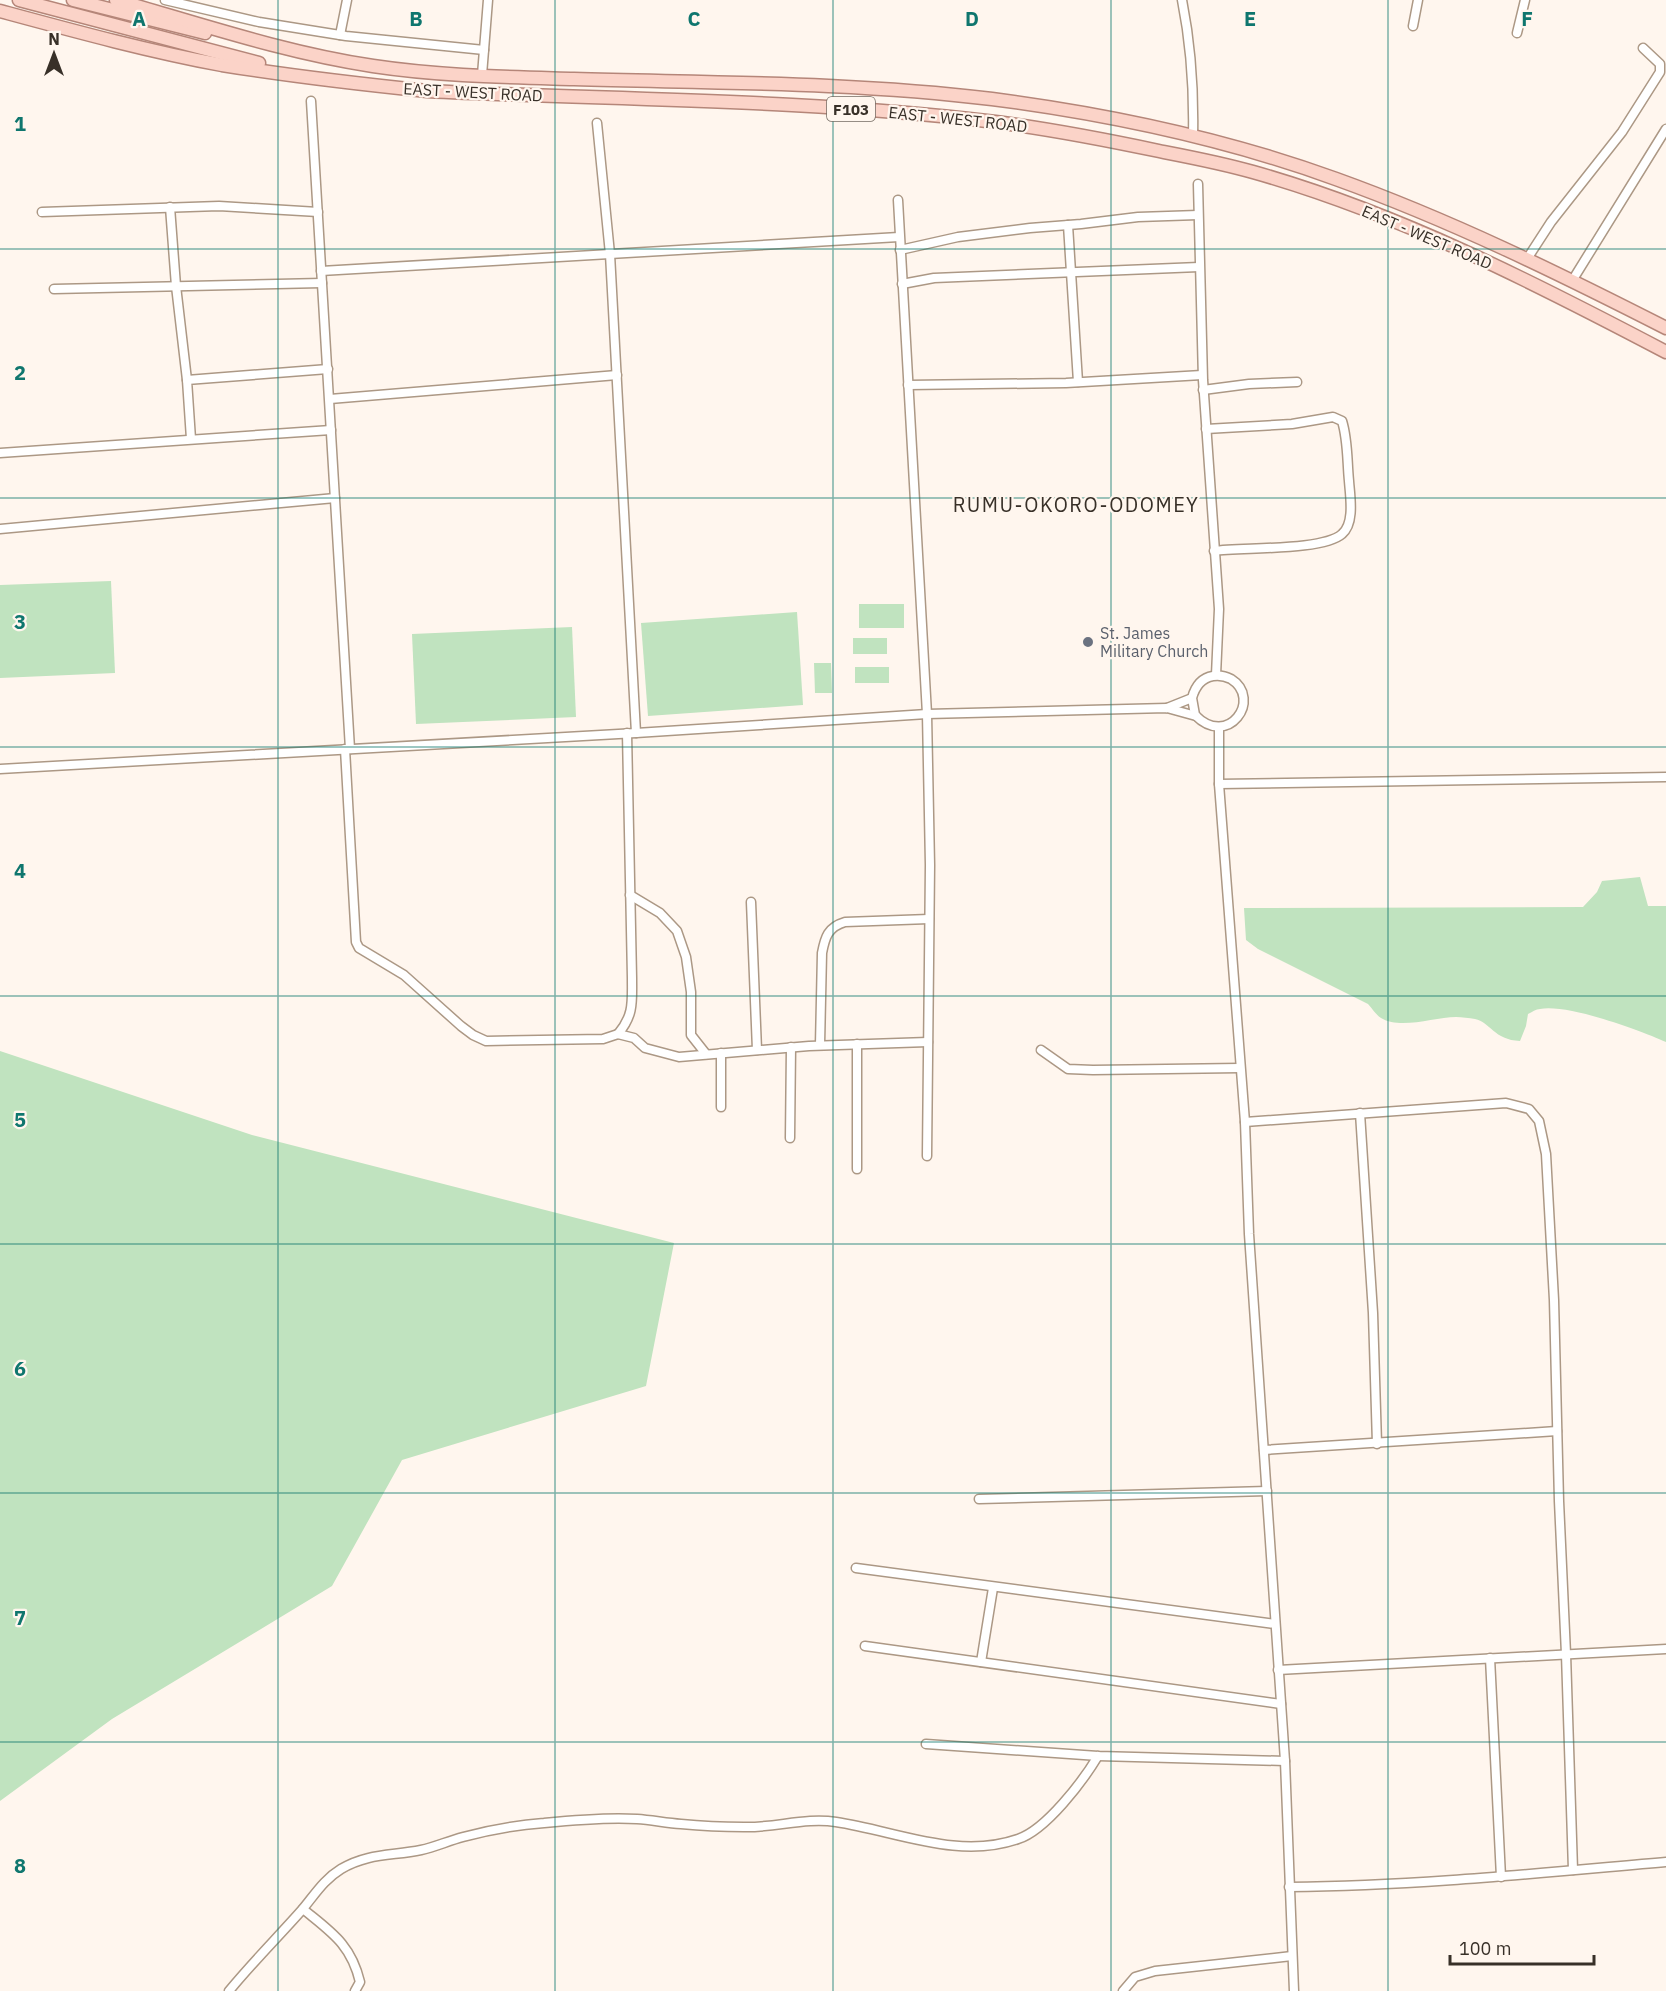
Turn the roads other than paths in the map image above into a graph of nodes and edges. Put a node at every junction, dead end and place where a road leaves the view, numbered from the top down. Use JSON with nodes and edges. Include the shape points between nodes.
{"nodes":[{"id":1,"x":20,"y":0,"type":"edge"},
{"id":2,"x":72,"y":0,"type":"edge"},
{"id":3,"x":116,"y":0,"type":"edge"},
{"id":4,"x":165,"y":0,"type":"edge"},
{"id":5,"x":347,"y":0,"type":"edge"},
{"id":6,"x":488,"y":0,"type":"edge"},
{"id":7,"x":1182,"y":0,"type":"edge"},
{"id":8,"x":1418,"y":0,"type":"edge"},
{"id":9,"x":1525,"y":0,"type":"edge"},
{"id":10,"x":189,"y":3,"type":"edge"},
{"id":11,"x":0,"y":11,"type":"edge"},
{"id":12,"x":1413,"y":26,"type":"dead end"},
{"id":13,"x":1516,"y":33,"type":"dead end"},
{"id":14,"x":340,"y":35,"type":"junction"},
{"id":15,"x":1643,"y":48,"type":"dead end"},
{"id":16,"x":484,"y":50,"type":"junction"},
{"id":17,"x":317,"y":56,"type":"junction"},
{"id":18,"x":482,"y":75,"type":"junction"},
{"id":19,"x":309,"y":76,"type":"junction"},
{"id":20,"x":815,"y":86,"type":"junction"},
{"id":21,"x":311,"y":101,"type":"dead end"},
{"id":22,"x":815,"y":106,"type":"junction"},
{"id":23,"x":597,"y":123,"type":"dead end"},
{"id":24,"x":1666,"y":129,"type":"edge"},
{"id":25,"x":1193,"y":137,"type":"junction"},
{"id":26,"x":1198,"y":184,"type":"dead end"},
{"id":27,"x":898,"y":200,"type":"dead end"},
{"id":28,"x":170,"y":207,"type":"junction"},
{"id":29,"x":42,"y":212,"type":"dead end"},
{"id":30,"x":318,"y":212,"type":"junction"},
{"id":31,"x":1198,"y":215,"type":"junction"},
{"id":32,"x":1068,"y":225,"type":"junction"},
{"id":33,"x":899,"y":237,"type":"junction"},
{"id":34,"x":900,"y":250,"type":"junction"},
{"id":35,"x":610,"y":254,"type":"junction"},
{"id":36,"x":1527,"y":259,"type":"junction"},
{"id":37,"x":1198,"y":267,"type":"junction"},
{"id":38,"x":321,"y":271,"type":"junction"},
{"id":39,"x":1071,"y":274,"type":"junction"},
{"id":40,"x":1572,"y":280,"type":"junction"},
{"id":41,"x":322,"y":283,"type":"junction"},
{"id":42,"x":902,"y":284,"type":"junction"},
{"id":43,"x":176,"y":286,"type":"junction"},
{"id":44,"x":54,"y":289,"type":"dead end"},
{"id":45,"x":1666,"y":328,"type":"edge"},
{"id":46,"x":1666,"y":352,"type":"edge"},
{"id":47,"x":328,"y":369,"type":"junction"},
{"id":48,"x":616,"y":375,"type":"junction"},
{"id":49,"x":1202,"y":375,"type":"junction"},
{"id":50,"x":187,"y":380,"type":"junction"},
{"id":51,"x":1078,"y":382,"type":"junction"},
{"id":52,"x":1297,"y":382,"type":"dead end"},
{"id":53,"x":908,"y":385,"type":"junction"},
{"id":54,"x":1203,"y":390,"type":"junction"},
{"id":55,"x":330,"y":399,"type":"junction"},
{"id":56,"x":1206,"y":429,"type":"junction"},
{"id":57,"x":331,"y":430,"type":"junction"},
{"id":58,"x":191,"y":439,"type":"junction"},
{"id":59,"x":0,"y":453,"type":"edge"},
{"id":60,"x":335,"y":498,"type":"junction"},
{"id":61,"x":0,"y":529,"type":"edge"},
{"id":62,"x":1214,"y":551,"type":"junction"},
{"id":63,"x":1216,"y":675,"type":"junction"},
{"id":64,"x":1191,"y":698,"type":"junction"},
{"id":65,"x":1167,"y":708,"type":"junction"},
{"id":66,"x":927,"y":714,"type":"junction"},
{"id":67,"x":1196,"y":716,"type":"junction"},
{"id":68,"x":1219,"y":727,"type":"junction"},
{"id":69,"x":632,"y":733,"type":"junction"},
{"id":70,"x":347,"y":749,"type":"junction"},
{"id":71,"x":0,"y":769,"type":"edge"},
{"id":72,"x":1666,"y":777,"type":"edge"},
{"id":73,"x":1219,"y":784,"type":"junction"},
{"id":74,"x":630,"y":895,"type":"junction"},
{"id":75,"x":751,"y":902,"type":"dead end"},
{"id":76,"x":929,"y":919,"type":"junction"},
{"id":77,"x":618,"y":1034,"type":"junction"},
{"id":78,"x":928,"y":1042,"type":"junction"},
{"id":79,"x":857,"y":1044,"type":"junction"},
{"id":80,"x":820,"y":1046,"type":"junction"},
{"id":81,"x":791,"y":1047,"type":"junction"},
{"id":82,"x":757,"y":1050,"type":"junction"},
{"id":83,"x":1041,"y":1050,"type":"dead end"},
{"id":84,"x":721,"y":1053,"type":"junction"},
{"id":85,"x":706,"y":1054,"type":"junction"},
{"id":86,"x":1240,"y":1068,"type":"junction"},
{"id":87,"x":721,"y":1107,"type":"dead end"},
{"id":88,"x":1360,"y":1113,"type":"junction"},
{"id":89,"x":1245,"y":1122,"type":"junction"},
{"id":90,"x":789,"y":1138,"type":"dead end"},
{"id":91,"x":927,"y":1156,"type":"dead end"},
{"id":92,"x":857,"y":1169,"type":"dead end"},
{"id":93,"x":1557,"y":1431,"type":"junction"},
{"id":94,"x":1377,"y":1444,"type":"junction"},
{"id":95,"x":1264,"y":1450,"type":"junction"},
{"id":96,"x":1267,"y":1491,"type":"junction"},
{"id":97,"x":979,"y":1499,"type":"dead end"},
{"id":98,"x":856,"y":1569,"type":"dead end"},
{"id":99,"x":993,"y":1587,"type":"junction"},
{"id":100,"x":1275,"y":1624,"type":"junction"},
{"id":101,"x":865,"y":1646,"type":"dead end"},
{"id":102,"x":1666,"y":1649,"type":"edge"},
{"id":103,"x":1566,"y":1654,"type":"junction"},
{"id":104,"x":1490,"y":1658,"type":"junction"},
{"id":105,"x":981,"y":1662,"type":"junction"},
{"id":106,"x":1278,"y":1670,"type":"junction"},
{"id":107,"x":1281,"y":1704,"type":"junction"},
{"id":108,"x":926,"y":1744,"type":"dead end"},
{"id":109,"x":1098,"y":1756,"type":"junction"},
{"id":110,"x":1286,"y":1761,"type":"junction"},
{"id":111,"x":1666,"y":1862,"type":"edge"},
{"id":112,"x":1573,"y":1870,"type":"junction"},
{"id":113,"x":1501,"y":1877,"type":"junction"},
{"id":114,"x":1289,"y":1887,"type":"junction"},
{"id":115,"x":303,"y":1909,"type":"junction"},
{"id":116,"x":1292,"y":1956,"type":"junction"},
{"id":117,"x":229,"y":1991,"type":"edge"},
{"id":118,"x":355,"y":1991,"type":"edge"},
{"id":119,"x":1123,"y":1991,"type":"edge"},
{"id":120,"x":1294,"y":1991,"type":"edge"}],
"edges":[{"from":1,"to":19,"type":"main road"},
{"from":2,"to":17,"type":"main road"},
{"from":3,"to":17,"type":"main road","name":"EAST - WEST ROAD","number":"F103"},
{"from":4,"to":10,"type":"street"},
{"from":5,"to":14,"type":"street"},
{"from":6,"to":16,"type":"street"},
{"from":7,"to":25,"type":"street","via":[[1191,66]]},
{"from":8,"to":12,"type":"street"},
{"from":9,"to":13,"type":"street"},
{"from":10,"to":14,"type":"street","via":[[259,22]]},
{"from":11,"to":19,"type":"main road","name":"EAST - WEST ROAD","number":"F103","via":[[115,42],[223,65]]},
{"from":14,"to":16,"type":"street"},
{"from":15,"to":36,"type":"street","via":[[1660,64],[1660,72],[1622,132]]},
{"from":16,"to":18,"type":"street"},
{"from":17,"to":18,"type":"main road","name":"EAST - WEST ROAD","number":"F103","via":[[376,66]]},
{"from":18,"to":20,"type":"main road","name":"EAST - WEST ROAD","number":"F103"},
{"from":19,"to":22,"type":"main road","name":"EAST - WEST ROAD","number":"F103","via":[[427,91]]},
{"from":20,"to":22,"type":"main road"},
{"from":20,"to":25,"type":"main road","name":"EAST - WEST ROAD","number":"F103","via":[[991,99]]},
{"from":21,"to":30,"type":"street"},
{"from":22,"to":46,"type":"main road","name":"EAST - WEST ROAD","number":"F103","via":[[946,116],[1050,130],[1252,171],[1324,194],[1438,239]]},
{"from":23,"to":35,"type":"street"},
{"from":24,"to":40,"type":"street"},
{"from":25,"to":36,"type":"main road","name":"EAST - WEST ROAD","number":"F103","via":[[1341,180]]},
{"from":26,"to":31,"type":"street"},
{"from":27,"to":33,"type":"street"},
{"from":28,"to":29,"type":"street"},
{"from":28,"to":30,"type":"street"},
{"from":28,"to":43,"type":"street"},
{"from":30,"to":38,"type":"street"},
{"from":31,"to":32,"type":"street"},
{"from":31,"to":37,"type":"street"},
{"from":32,"to":34,"type":"street","via":[[958,237]]},
{"from":32,"to":39,"type":"street"},
{"from":33,"to":34,"type":"street"},
{"from":33,"to":35,"type":"street"},
{"from":34,"to":42,"type":"street"},
{"from":35,"to":38,"type":"street"},
{"from":35,"to":48,"type":"street"},
{"from":36,"to":40,"type":"main road","name":"EAST - WEST ROAD","number":"F103"},
{"from":37,"to":39,"type":"street"},
{"from":37,"to":49,"type":"street"},
{"from":38,"to":41,"type":"street"},
{"from":39,"to":42,"type":"street","via":[[934,279]]},
{"from":39,"to":51,"type":"street"},
{"from":40,"to":45,"type":"main road","name":"EAST - WEST ROAD","number":"F103"},
{"from":41,"to":43,"type":"street"},
{"from":41,"to":47,"type":"street"},
{"from":42,"to":53,"type":"street"},
{"from":43,"to":44,"type":"street"},
{"from":43,"to":50,"type":"street"},
{"from":47,"to":50,"type":"street"},
{"from":47,"to":55,"type":"street"},
{"from":48,"to":55,"type":"street"},
{"from":48,"to":69,"type":"street"},
{"from":49,"to":51,"type":"street"},
{"from":49,"to":54,"type":"street"},
{"from":50,"to":58,"type":"street"},
{"from":51,"to":53,"type":"street"},
{"from":52,"to":54,"type":"street"},
{"from":53,"to":66,"type":"street"},
{"from":54,"to":56,"type":"street"},
{"from":55,"to":57,"type":"street"},
{"from":56,"to":62,"type":"street"},
{"from":56,"to":62,"type":"street","via":[[1292,424],[1333,417],[1342,421],[1350,498],[1349,522],[1343,534],[1326,543]]},
{"from":57,"to":58,"type":"street"},
{"from":57,"to":60,"type":"street"},
{"from":58,"to":59,"type":"street"},
{"from":60,"to":61,"type":"street"},
{"from":60,"to":70,"type":"street"},
{"from":62,"to":63,"type":"street","via":[[1219,609]]},
{"from":63,"to":64,"type":"street","via":[[1200,682]]},
{"from":63,"to":68,"type":"street","via":[[1239,687],[1243,696],[1235,720]]},
{"from":64,"to":65,"type":"street"},
{"from":64,"to":67,"type":"street"},
{"from":65,"to":66,"type":"street"},
{"from":65,"to":67,"type":"street"},
{"from":66,"to":69,"type":"street"},
{"from":66,"to":76,"type":"street"},
{"from":67,"to":68,"type":"street"},
{"from":68,"to":73,"type":"street"},
{"from":69,"to":70,"type":"street"},
{"from":69,"to":74,"type":"street"},
{"from":70,"to":71,"type":"street"},
{"from":70,"to":77,"type":"street","via":[[359,948],[404,975],[461,1026],[486,1041],[603,1039]]},
{"from":72,"to":73,"type":"street"},
{"from":73,"to":86,"type":"street"},
{"from":74,"to":77,"type":"street","via":[[631,1013]]},
{"from":74,"to":85,"type":"street","via":[[660,913],[677,931],[691,992],[691,1035]]},
{"from":75,"to":82,"type":"street"},
{"from":76,"to":78,"type":"street"},
{"from":76,"to":80,"type":"street","via":[[834,925],[822,953]]},
{"from":77,"to":85,"type":"street","via":[[634,1038],[645,1048],[679,1057]]},
{"from":78,"to":79,"type":"street"},
{"from":78,"to":91,"type":"street"},
{"from":79,"to":80,"type":"street"},
{"from":79,"to":92,"type":"street"},
{"from":80,"to":81,"type":"street"},
{"from":81,"to":82,"type":"street"},
{"from":81,"to":90,"type":"street"},
{"from":82,"to":84,"type":"street"},
{"from":83,"to":86,"type":"street","via":[[1068,1068]]},
{"from":84,"to":85,"type":"street"},
{"from":84,"to":87,"type":"street"},
{"from":86,"to":89,"type":"street"},
{"from":88,"to":89,"type":"street"},
{"from":88,"to":93,"type":"street","via":[[1506,1103],[1529,1109],[1539,1121],[1546,1154]]},
{"from":88,"to":94,"type":"street"},
{"from":89,"to":95,"type":"street"},
{"from":93,"to":94,"type":"street"},
{"from":93,"to":103,"type":"street"},
{"from":94,"to":95,"type":"street"},
{"from":95,"to":96,"type":"street"},
{"from":96,"to":97,"type":"street"},
{"from":96,"to":100,"type":"street"},
{"from":98,"to":99,"type":"street"},
{"from":99,"to":100,"type":"street"},
{"from":99,"to":105,"type":"street"},
{"from":100,"to":106,"type":"street"},
{"from":101,"to":105,"type":"street"},
{"from":102,"to":103,"type":"street"},
{"from":103,"to":104,"type":"street"},
{"from":103,"to":112,"type":"street"},
{"from":104,"to":106,"type":"street"},
{"from":104,"to":113,"type":"street"},
{"from":105,"to":107,"type":"street"},
{"from":106,"to":107,"type":"street"},
{"from":107,"to":110,"type":"street"},
{"from":108,"to":109,"type":"street"},
{"from":109,"to":110,"type":"street"},
{"from":109,"to":115,"type":"street","via":[[1082,1782],[1034,1831],[1004,1844],[952,1846],[822,1821],[770,1827],[637,1819],[544,1823],[358,1860],[323,1882]]},
{"from":110,"to":114,"type":"street"},
{"from":111,"to":112,"type":"street"},
{"from":112,"to":113,"type":"street"},
{"from":113,"to":114,"type":"street"},
{"from":114,"to":116,"type":"street"},
{"from":115,"to":117,"type":"street"},
{"from":115,"to":118,"type":"street","via":[[340,1939],[349,1953],[360,1982]]},
{"from":116,"to":119,"type":"street","via":[[1155,1971],[1135,1977]]},
{"from":116,"to":120,"type":"street"}]}
